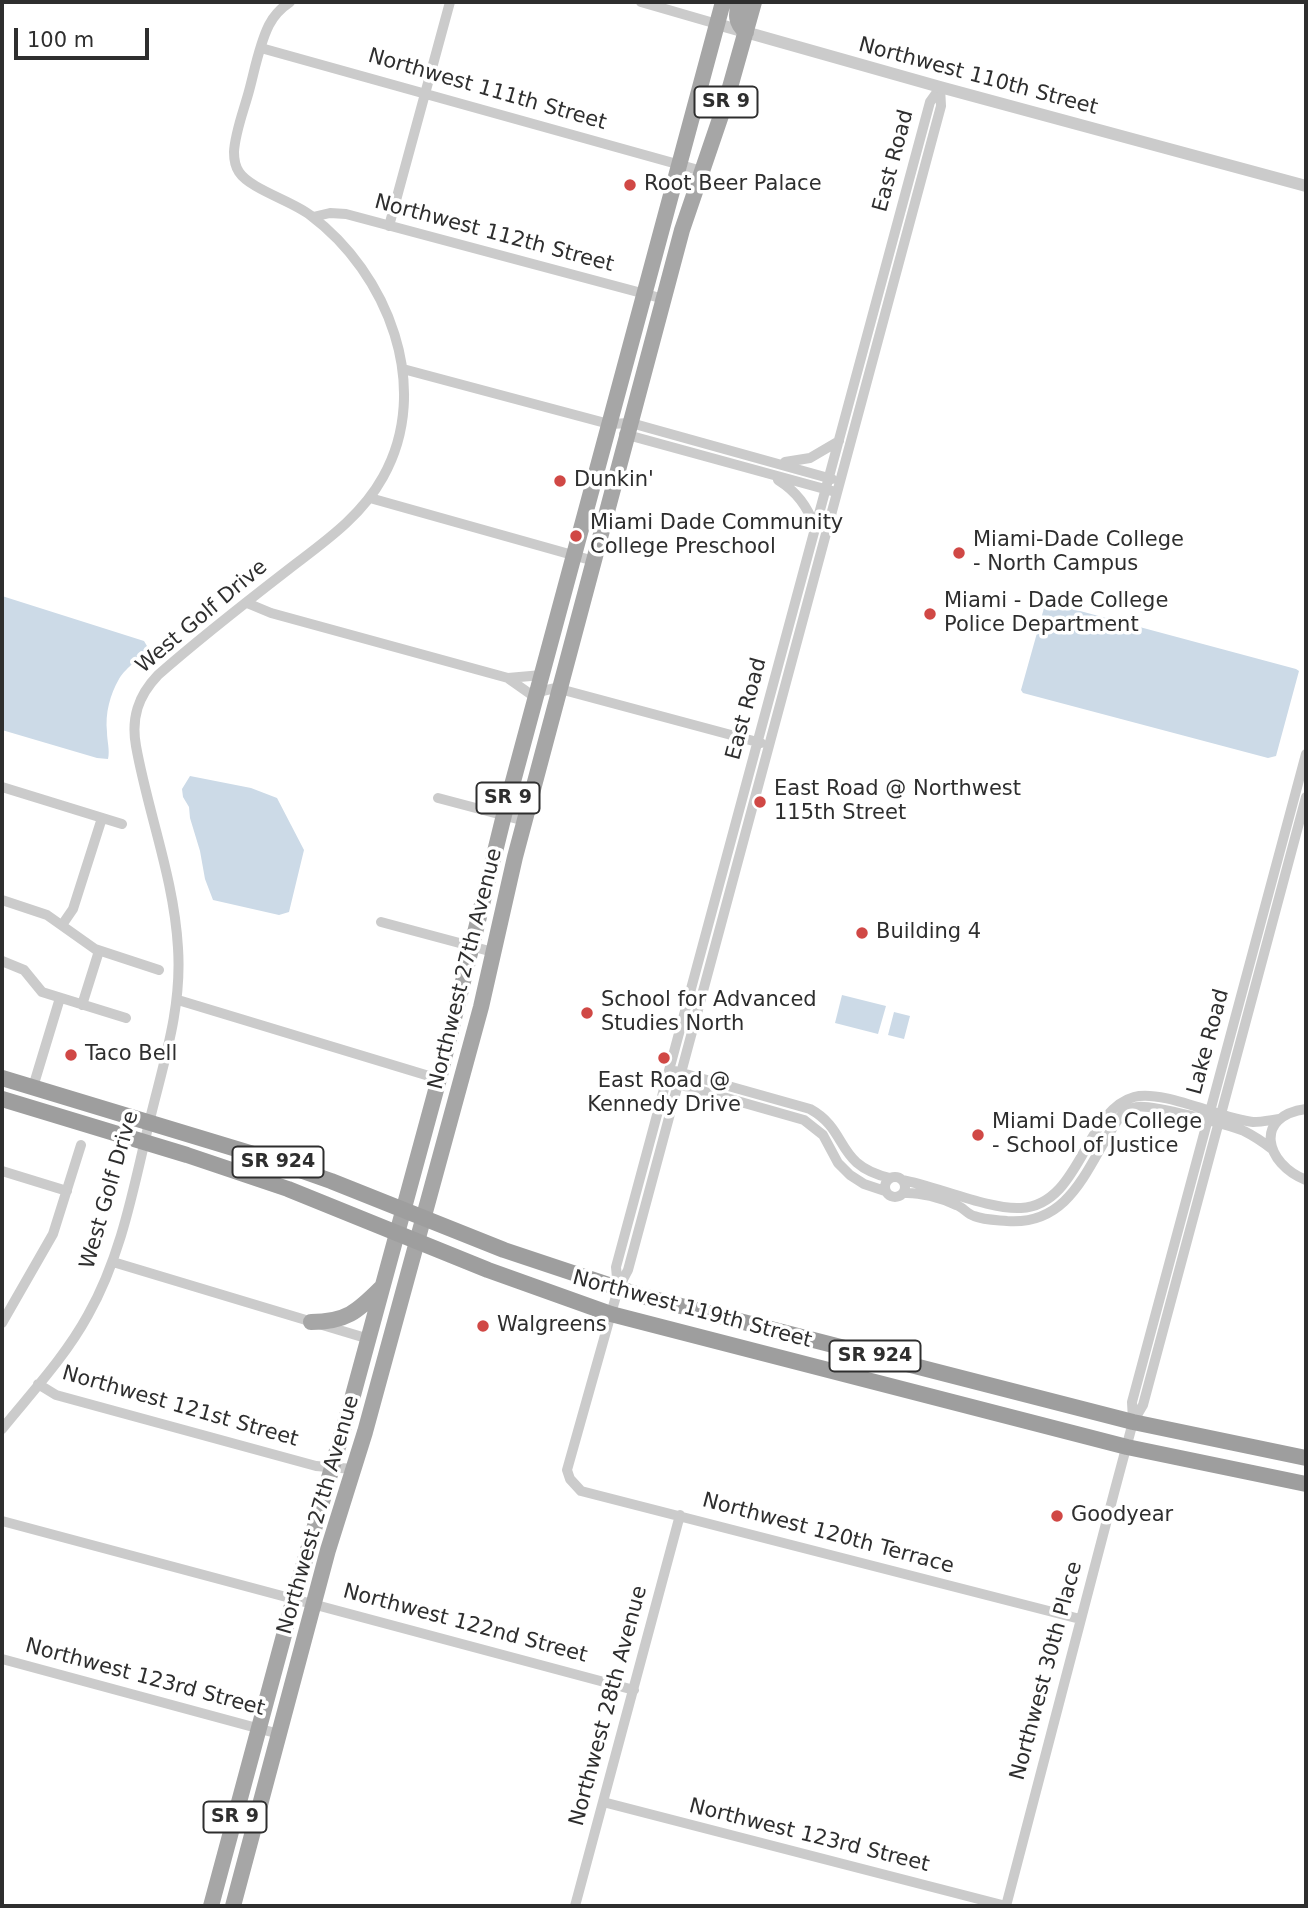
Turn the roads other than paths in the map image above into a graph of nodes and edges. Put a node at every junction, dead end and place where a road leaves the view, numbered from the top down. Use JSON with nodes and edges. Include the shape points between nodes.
{"nodes":[{"id":1,"x":290,"y":2,"type":"edge"},
{"id":2,"x":450,"y":2,"type":"edge"},
{"id":3,"x":641,"y":2,"type":"edge"},
{"id":4,"x":723,"y":2,"type":"edge"},
{"id":5,"x":739,"y":2,"type":"edge"},
{"id":6,"x":754,"y":2,"type":"edge"},
{"id":7,"x":717,"y":24,"type":"junction"},
{"id":8,"x":746,"y":32,"type":"junction"},
{"id":9,"x":261,"y":48,"type":"junction"},
{"id":10,"x":940,"y":87,"type":"junction"},
{"id":11,"x":426,"y":94,"type":"junction"},
{"id":12,"x":679,"y":164,"type":"junction"},
{"id":13,"x":702,"y":170,"type":"junction"},
{"id":14,"x":1306,"y":186,"type":"edge"},
{"id":15,"x":313,"y":217,"type":"junction"},
{"id":16,"x":389,"y":226,"type":"junction"},
{"id":17,"x":644,"y":294,"type":"junction"},
{"id":18,"x":664,"y":299,"type":"junction"},
{"id":19,"x":403,"y":369,"type":"junction"},
{"id":20,"x":609,"y":424,"type":"junction"},
{"id":21,"x":629,"y":430,"type":"junction"},
{"id":22,"x":839,"y":441,"type":"junction"},
{"id":23,"x":778,"y":462,"type":"junction"},
{"id":24,"x":774,"y":477,"type":"junction"},
{"id":25,"x":833,"y":485,"type":"junction"},
{"id":26,"x":370,"y":498,"type":"junction"},
{"id":27,"x":816,"y":528,"type":"junction"},
{"id":28,"x":574,"y":556,"type":"junction"},
{"id":29,"x":594,"y":561,"type":"junction"},
{"id":30,"x":247,"y":603,"type":"junction"},
{"id":31,"x":542,"y":675,"type":"junction"},
{"id":32,"x":508,"y":678,"type":"junction"},
{"id":33,"x":561,"y":689,"type":"junction"},
{"id":34,"x":536,"y":698,"type":"junction"},
{"id":35,"x":763,"y":744,"type":"junction"},
{"id":36,"x":1306,"y":754,"type":"edge"},
{"id":37,"x":2,"y":787,"type":"edge"},
{"id":38,"x":1306,"y":797,"type":"edge"},
{"id":39,"x":438,"y":798,"type":"dead end"},
{"id":40,"x":503,"y":815,"type":"junction"},
{"id":41,"x":102,"y":818,"type":"junction"},
{"id":42,"x":525,"y":821,"type":"junction"},
{"id":43,"x":122,"y":824,"type":"dead end"},
{"id":44,"x":2,"y":900,"type":"edge"},
{"id":45,"x":381,"y":922,"type":"dead end"},
{"id":46,"x":62,"y":925,"type":"junction"},
{"id":47,"x":472,"y":946,"type":"junction"},
{"id":48,"x":99,"y":951,"type":"junction"},
{"id":49,"x":493,"y":952,"type":"junction"},
{"id":50,"x":2,"y":961,"type":"edge"},
{"id":51,"x":159,"y":970,"type":"dead end"},
{"id":52,"x":61,"y":998,"type":"junction"},
{"id":53,"x":178,"y":1000,"type":"junction"},
{"id":54,"x":82,"y":1005,"type":"junction"},
{"id":55,"x":126,"y":1017,"type":"dead end"},
{"id":56,"x":675,"y":1071,"type":"junction"},
{"id":57,"x":2,"y":1077,"type":"edge"},
{"id":58,"x":439,"y":1079,"type":"junction"},
{"id":59,"x":672,"y":1082,"type":"junction"},
{"id":60,"x":33,"y":1087,"type":"junction"},
{"id":61,"x":2,"y":1099,"type":"edge"},
{"id":62,"x":1306,"y":1110,"type":"edge"},
{"id":63,"x":1210,"y":1111,"type":"junction"},
{"id":64,"x":1221,"y":1114,"type":"junction"},
{"id":65,"x":1279,"y":1119,"type":"junction"},
{"id":66,"x":149,"y":1122,"type":"junction"},
{"id":67,"x":1207,"y":1122,"type":"junction"},
{"id":68,"x":1218,"y":1125,"type":"junction"},
{"id":69,"x":145,"y":1142,"type":"junction"},
{"id":70,"x":81,"y":1145,"type":"dead end"},
{"id":71,"x":1272,"y":1149,"type":"junction"},
{"id":72,"x":2,"y":1171,"type":"edge"},
{"id":73,"x":890,"y":1178,"type":"junction"},
{"id":74,"x":902,"y":1180,"type":"junction"},
{"id":75,"x":1306,"y":1180,"type":"edge"},
{"id":76,"x":67,"y":1191,"type":"junction"},
{"id":77,"x":886,"y":1191,"type":"junction"},
{"id":78,"x":903,"y":1194,"type":"junction"},
{"id":79,"x":997,"y":1205,"type":"junction"},
{"id":80,"x":404,"y":1210,"type":"junction"},
{"id":81,"x":424,"y":1218,"type":"junction"},
{"id":82,"x":994,"y":1219,"type":"junction"},
{"id":83,"x":397,"y":1232,"type":"junction"},
{"id":84,"x":417,"y":1241,"type":"junction"},
{"id":85,"x":113,"y":1262,"type":"junction"},
{"id":86,"x":383,"y":1287,"type":"junction"},
{"id":87,"x":618,"y":1289,"type":"junction"},
{"id":88,"x":611,"y":1314,"type":"junction"},
{"id":89,"x":311,"y":1322,"type":"junction"},
{"id":90,"x":2,"y":1323,"type":"edge"},
{"id":91,"x":369,"y":1339,"type":"junction"},
{"id":92,"x":38,"y":1384,"type":"junction"},
{"id":93,"x":1133,"y":1422,"type":"junction"},
{"id":94,"x":2,"y":1429,"type":"edge"},
{"id":95,"x":1127,"y":1447,"type":"junction"},
{"id":96,"x":1306,"y":1458,"type":"edge"},
{"id":97,"x":332,"y":1467,"type":"junction"},
{"id":98,"x":353,"y":1469,"type":"junction"},
{"id":99,"x":570,"y":1479,"type":"joint"},
{"id":100,"x":1306,"y":1484,"type":"edge"},
{"id":101,"x":680,"y":1516,"type":"junction"},
{"id":102,"x":2,"y":1521,"type":"edge"},
{"id":103,"x":294,"y":1598,"type":"junction"},
{"id":104,"x":314,"y":1604,"type":"junction"},
{"id":105,"x":1080,"y":1619,"type":"junction"},
{"id":106,"x":2,"y":1659,"type":"edge"},
{"id":107,"x":634,"y":1690,"type":"junction"},
{"id":108,"x":259,"y":1728,"type":"junction"},
{"id":109,"x":279,"y":1734,"type":"junction"},
{"id":110,"x":603,"y":1802,"type":"junction"},
{"id":111,"x":211,"y":1906,"type":"edge"},
{"id":112,"x":233,"y":1906,"type":"edge"},
{"id":113,"x":575,"y":1906,"type":"edge"},
{"id":114,"x":1006,"y":1906,"type":"edge"}],
"edges":[{"from":1,"to":9,"type":"street","name":"West Golf Drive","via":[[271,22]]},
{"from":2,"to":11,"type":"street"},
{"from":3,"to":7,"type":"street","name":"Northwest 110th Street"},
{"from":4,"to":7,"type":"main road","name":"Northwest 27th Avenue","number":"SR 9"},
{"from":5,"to":8,"type":"main road","via":[[737,22]]},
{"from":6,"to":8,"type":"main road","name":"Northwest 27th Avenue","number":"SR 9"},
{"from":7,"to":8,"type":"street","name":"Northwest 110th Street"},
{"from":7,"to":12,"type":"main road","name":"Northwest 27th Avenue","number":"SR 9"},
{"from":8,"to":10,"type":"street","name":"Northwest 110th Street"},
{"from":8,"to":13,"type":"main road","name":"Northwest 27th Avenue","number":"SR 9"},
{"from":9,"to":11,"type":"street","name":"Northwest 111th Street"},
{"from":9,"to":15,"type":"street","name":"West Golf Drive","via":[[234,162],[247,181]]},
{"from":10,"to":14,"type":"street","name":"Northwest 110th Street"},
{"from":10,"to":22,"type":"street","name":"East Road","via":[[930,102]]},
{"from":10,"to":25,"type":"street","name":"East Road","via":[[941,106]]},
{"from":11,"to":12,"type":"street","name":"Northwest 111th Street"},
{"from":11,"to":16,"type":"street"},
{"from":12,"to":13,"type":"street","name":"Northwest 111th Street"},
{"from":12,"to":17,"type":"main road","name":"Northwest 27th Avenue","number":"SR 9"},
{"from":13,"to":18,"type":"main road","name":"Northwest 27th Avenue","number":"SR 9"},
{"from":15,"to":16,"type":"street","name":"Northwest 112th Street","via":[[338,213]]},
{"from":15,"to":19,"type":"street","name":"West Golf Drive","via":[[351,253],[370,283],[392,328]]},
{"from":16,"to":17,"type":"street","name":"Northwest 112th Street"},
{"from":17,"to":18,"type":"street","name":"Northwest 112th Street"},
{"from":17,"to":20,"type":"main road","name":"Northwest 27th Avenue","number":"SR 9"},
{"from":18,"to":21,"type":"main road","name":"Northwest 27th Avenue","number":"SR 9"},
{"from":19,"to":20,"type":"street"},
{"from":19,"to":26,"type":"street","name":"West Golf Drive","via":[[400,432],[390,464]]},
{"from":20,"to":21,"type":"street"},
{"from":20,"to":28,"type":"main road","name":"Northwest 27th Avenue","number":"SR 9"},
{"from":21,"to":23,"type":"street"},
{"from":21,"to":24,"type":"street"},
{"from":21,"to":29,"type":"main road","name":"Northwest 27th Avenue","number":"SR 9"},
{"from":22,"to":23,"type":"street","via":[[804,460]]},
{"from":22,"to":25,"type":"street","name":"East Road"},
{"from":23,"to":25,"type":"street"},
{"from":24,"to":25,"type":"street"},
{"from":24,"to":27,"type":"street","via":[[799,497]]},
{"from":25,"to":27,"type":"street","name":"East Road"},
{"from":25,"to":35,"type":"street","name":"East Road"},
{"from":26,"to":28,"type":"street"},
{"from":26,"to":30,"type":"street","name":"West Golf Drive","via":[[329,538]]},
{"from":27,"to":35,"type":"street","name":"East Road"},
{"from":28,"to":29,"type":"street"},
{"from":28,"to":31,"type":"main road","name":"Northwest 27th Avenue","number":"SR 9"},
{"from":29,"to":33,"type":"main road","name":"Northwest 27th Avenue","number":"SR 9"},
{"from":30,"to":32,"type":"street"},
{"from":30,"to":53,"type":"street","name":"West Golf Drive","via":[[158,675],[142,695],[135,714],[137,752],[174,914]]},
{"from":31,"to":32,"type":"street"},
{"from":31,"to":34,"type":"main road","name":"Northwest 27th Avenue","number":"SR 9"},
{"from":32,"to":34,"type":"street"},
{"from":33,"to":34,"type":"street","via":[[548,689]]},
{"from":33,"to":35,"type":"street"},
{"from":33,"to":42,"type":"main road","name":"Northwest 27th Avenue","number":"SR 9"},
{"from":34,"to":40,"type":"main road","name":"Northwest 27th Avenue","number":"SR 9"},
{"from":35,"to":56,"type":"street","name":"East Road"},
{"from":36,"to":63,"type":"street","name":"Lake Road"},
{"from":37,"to":41,"type":"street"},
{"from":38,"to":64,"type":"street","name":"Lake Road"},
{"from":39,"to":40,"type":"street"},
{"from":40,"to":42,"type":"street"},
{"from":40,"to":47,"type":"main road","name":"Northwest 27th Avenue","number":"SR 9"},
{"from":41,"to":43,"type":"street"},
{"from":41,"to":46,"type":"street","via":[[73,909]]},
{"from":42,"to":49,"type":"main road","name":"Northwest 27th Avenue","number":"SR 9"},
{"from":44,"to":46,"type":"street","via":[[43,912]]},
{"from":45,"to":47,"type":"street"},
{"from":46,"to":48,"type":"street"},
{"from":47,"to":49,"type":"street"},
{"from":47,"to":58,"type":"main road","name":"Northwest 27th Avenue","number":"SR 9"},
{"from":48,"to":51,"type":"street"},
{"from":48,"to":54,"type":"street"},
{"from":49,"to":81,"type":"main road","name":"Northwest 27th Avenue","number":"SR 9"},
{"from":50,"to":52,"type":"street","via":[[24,970],[42,992]]},
{"from":52,"to":54,"type":"street"},
{"from":52,"to":60,"type":"street"},
{"from":53,"to":58,"type":"street"},
{"from":53,"to":66,"type":"street","name":"West Golf Drive"},
{"from":54,"to":55,"type":"street"},
{"from":56,"to":59,"type":"street","name":"East Road"},
{"from":56,"to":73,"type":"street","via":[[810,1108],[827,1121],[858,1165]]},
{"from":57,"to":60,"type":"highway","name":"Northwest 119th Street","number":"SR 924"},
{"from":58,"to":80,"type":"main road","name":"Northwest 27th Avenue","number":"SR 9"},
{"from":59,"to":77,"type":"street","via":[[804,1120],[823,1135],[850,1175]]},
{"from":59,"to":87,"type":"street","name":"East Road","via":[[616,1267]]},
{"from":60,"to":66,"type":"highway","name":"Northwest 119th Street","number":"SR 924"},
{"from":61,"to":69,"type":"highway","name":"Northwest 119th Street","number":"SR 924"},
{"from":62,"to":65,"type":"street"},
{"from":63,"to":64,"type":"street"},
{"from":63,"to":67,"type":"street","name":"Lake Road"},
{"from":63,"to":79,"type":"street","via":[[1149,1096],[1127,1099],[1110,1110],[1053,1196],[1023,1208]]},
{"from":64,"to":65,"type":"street","via":[[1254,1122]]},
{"from":64,"to":68,"type":"street","name":"Lake Road"},
{"from":65,"to":71,"type":"street","via":[[1271,1133]]},
{"from":66,"to":69,"type":"street","name":"West Golf Drive"},
{"from":66,"to":80,"type":"highway","name":"Northwest 119th Street","number":"SR 924","via":[[263,1157]]},
{"from":67,"to":68,"type":"street"},
{"from":67,"to":82,"type":"street","via":[[1149,1106],[1131,1109],[1116,1121],[1063,1204],[1033,1219]]},
{"from":67,"to":93,"type":"street","name":"Lake Road","via":[[1132,1402]]},
{"from":68,"to":71,"type":"street","via":[[1245,1132]]},
{"from":68,"to":93,"type":"street","name":"Lake Road","via":[[1143,1405]]},
{"from":69,"to":83,"type":"highway","name":"Northwest 119th Street","number":"SR 924","via":[[288,1189]]},
{"from":69,"to":85,"type":"street","name":"West Golf Drive"},
{"from":70,"to":76,"type":"street"},
{"from":71,"to":75,"type":"street","via":[[1281,1165]]},
{"from":72,"to":76,"type":"street"},
{"from":73,"to":74,"type":"street"},
{"from":73,"to":77,"type":"street"},
{"from":74,"to":78,"type":"street"},
{"from":74,"to":79,"type":"street"},
{"from":76,"to":90,"type":"street","via":[[51,1238]]},
{"from":77,"to":78,"type":"street","via":[[895,1198]]},
{"from":78,"to":82,"type":"street","via":[[949,1202],[975,1217]]},
{"from":79,"to":82,"type":"street"},
{"from":80,"to":81,"type":"highway","name":"Northwest 119th Street","number":"SR 924"},
{"from":80,"to":83,"type":"main road","name":"Northwest 27th Avenue","number":"SR 9"},
{"from":81,"to":84,"type":"main road","name":"Northwest 27th Avenue","number":"SR 9"},
{"from":81,"to":87,"type":"highway","name":"Northwest 119th Street","number":"SR 924"},
{"from":83,"to":84,"type":"highway","name":"Northwest 119th Street","number":"SR 924"},
{"from":83,"to":86,"type":"main road","name":"Northwest 27th Avenue","number":"SR 9"},
{"from":84,"to":88,"type":"highway","name":"Northwest 119th Street","number":"SR 924"},
{"from":84,"to":98,"type":"main road","name":"Northwest 27th Avenue","number":"SR 9"},
{"from":85,"to":89,"type":"street"},
{"from":85,"to":92,"type":"street","name":"West Golf Drive","via":[[78,1332]]},
{"from":86,"to":89,"type":"main road","via":[[360,1310],[344,1318]]},
{"from":86,"to":91,"type":"main road","name":"Northwest 27th Avenue","number":"SR 9"},
{"from":87,"to":88,"type":"street","name":"East Road"},
{"from":87,"to":93,"type":"highway","name":"Northwest 119th Street","number":"SR 924"},
{"from":88,"to":95,"type":"highway","name":"Northwest 119th Street","number":"SR 924"},
{"from":88,"to":99,"type":"street","name":"East Road","via":[[567,1470]]},
{"from":89,"to":91,"type":"street"},
{"from":91,"to":97,"type":"main road","name":"Northwest 27th Avenue","number":"SR 9"},
{"from":92,"to":94,"type":"street","name":"West Golf Drive"},
{"from":92,"to":97,"type":"street","name":"Northwest 121st Street","via":[[56,1395]]},
{"from":93,"to":95,"type":"street","name":"Lake Road"},
{"from":93,"to":96,"type":"highway","name":"Northwest 119th Street","number":"SR 924"},
{"from":95,"to":100,"type":"highway","name":"Northwest 119th Street","number":"SR 924"},
{"from":95,"to":105,"type":"street","name":"Northwest 30th Place"},
{"from":97,"to":98,"type":"street","name":"Northwest 121st Street"},
{"from":97,"to":103,"type":"main road","name":"Northwest 27th Avenue","number":"SR 9"},
{"from":98,"to":104,"type":"main road","name":"Northwest 27th Avenue","number":"SR 9"},
{"from":99,"to":101,"type":"street","name":"Northwest 120th Terrace","via":[[581,1491]]},
{"from":101,"to":105,"type":"street","name":"Northwest 120th Terrace"},
{"from":101,"to":107,"type":"street","name":"Northwest 28th Avenue"},
{"from":102,"to":103,"type":"street","name":"Northwest 122nd Street"},
{"from":103,"to":104,"type":"street","name":"Northwest 122nd Street"},
{"from":103,"to":108,"type":"main road","name":"Northwest 27th Avenue","number":"SR 9"},
{"from":104,"to":107,"type":"street","name":"Northwest 122nd Street"},
{"from":104,"to":109,"type":"main road","name":"Northwest 27th Avenue","number":"SR 9"},
{"from":105,"to":114,"type":"street","name":"Northwest 30th Place"},
{"from":106,"to":108,"type":"street","name":"Northwest 123rd Street"},
{"from":107,"to":110,"type":"street","name":"Northwest 28th Avenue"},
{"from":108,"to":109,"type":"street","name":"Northwest 123rd Street"},
{"from":108,"to":111,"type":"main road","name":"Northwest 27th Avenue","number":"SR 9"},
{"from":109,"to":112,"type":"main road","name":"Northwest 27th Avenue","number":"SR 9"},
{"from":110,"to":113,"type":"street","name":"Northwest 28th Avenue"},
{"from":110,"to":114,"type":"street","name":"Northwest 123rd Street"}]}
